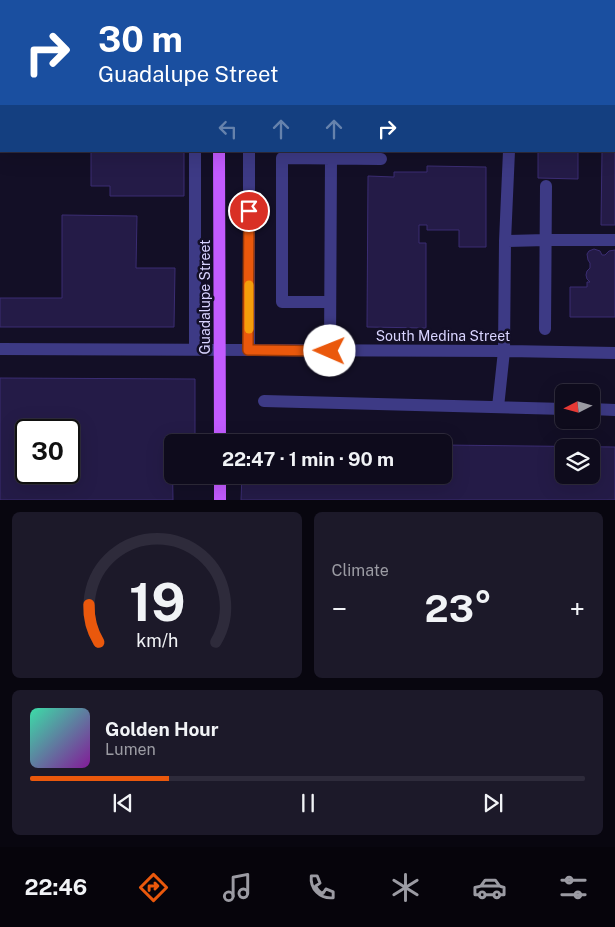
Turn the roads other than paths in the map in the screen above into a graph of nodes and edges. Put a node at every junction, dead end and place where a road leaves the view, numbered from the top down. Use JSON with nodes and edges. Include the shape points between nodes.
{"nodes":[{"id":1,"x":195,"y":152,"type":"edge"},
{"id":2,"x":219,"y":152,"type":"edge"},
{"id":3,"x":249,"y":152,"type":"edge"},
{"id":4,"x":509,"y":152,"type":"edge"},
{"id":5,"x":331,"y":158,"type":"junction"},
{"id":6,"x":381,"y":159,"type":"dead end"},
{"id":7,"x":546,"y":186,"type":"dead end"},
{"id":8,"x":546,"y":240,"type":"junction"},
{"id":9,"x":615,"y":240,"type":"edge"},
{"id":10,"x":505,"y":241,"type":"junction"},
{"id":11,"x":330,"y":302,"type":"junction"},
{"id":12,"x":544,"y":329,"type":"dead end"},
{"id":13,"x":0,"y":349,"type":"edge"},
{"id":14,"x":195,"y":350,"type":"junction"},
{"id":15,"x":248,"y":350,"type":"junction"},
{"id":16,"x":330,"y":351,"type":"junction"},
{"id":17,"x":504,"y":351,"type":"junction"},
{"id":18,"x":615,"y":353,"type":"edge"},
{"id":19,"x":264,"y":401,"type":"dead end"},
{"id":20,"x":498,"y":407,"type":"junction"},
{"id":21,"x":555,"y":408,"type":"edge"},
{"id":22,"x":600,"y":409,"type":"edge"},
{"id":23,"x":615,"y":410,"type":"edge"},
{"id":24,"x":220,"y":434,"type":"edge"},
{"id":25,"x":220,"y":484,"type":"edge"},
{"id":26,"x":220,"y":500,"type":"edge"}],
"edges":[{"from":1,"to":14,"type":"street","name":"Guadalupe Street"},
{"from":2,"to":24,"type":"main road","name":"Guadalupe Street","bridge":true},
{"from":3,"to":15,"type":"street"},
{"from":4,"to":10,"type":"street"},
{"from":5,"to":6,"type":"street"},
{"from":5,"to":11,"type":"street"},
{"from":5,"to":11,"type":"street","via":[[282,158],[282,302]]},
{"from":7,"to":8,"type":"street"},
{"from":8,"to":9,"type":"street"},
{"from":8,"to":10,"type":"street"},
{"from":8,"to":12,"type":"street"},
{"from":10,"to":17,"type":"street"},
{"from":11,"to":16,"type":"street"},
{"from":13,"to":14,"type":"street","name":"South Medina Street"},
{"from":14,"to":15,"type":"street","name":"South Medina Street"},
{"from":15,"to":16,"type":"street","name":"South Medina Street"},
{"from":16,"to":17,"type":"street","name":"South Medina Street"},
{"from":17,"to":18,"type":"street","name":"South Medina Street"},
{"from":17,"to":20,"type":"street"},
{"from":19,"to":20,"type":"street"},
{"from":20,"to":21,"type":"street"},
{"from":22,"to":23,"type":"street"},
{"from":25,"to":26,"type":"main road"}]}
